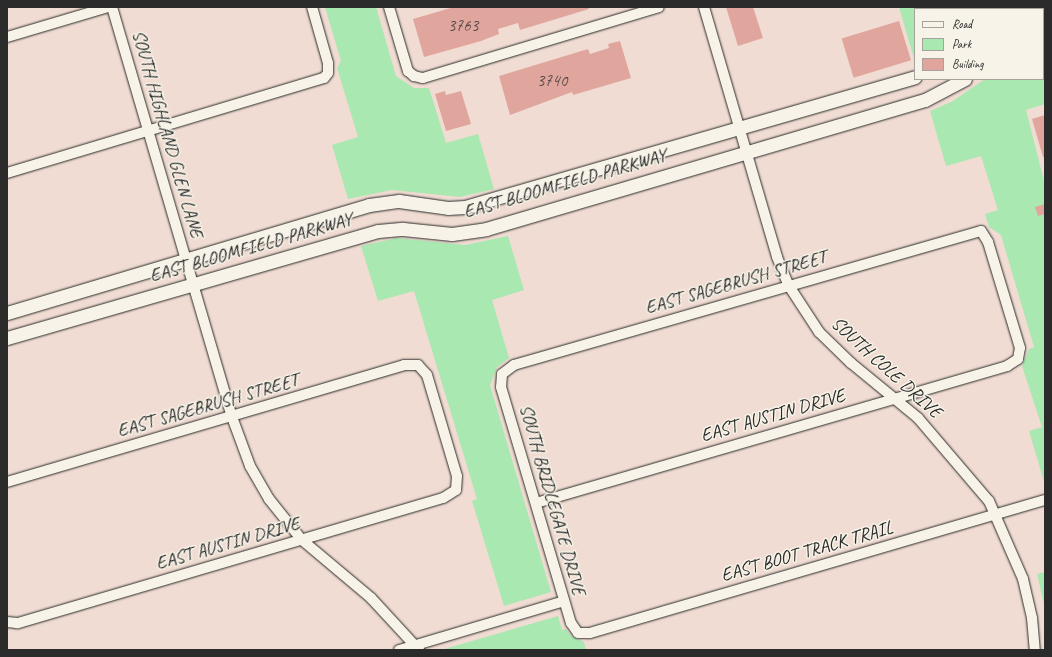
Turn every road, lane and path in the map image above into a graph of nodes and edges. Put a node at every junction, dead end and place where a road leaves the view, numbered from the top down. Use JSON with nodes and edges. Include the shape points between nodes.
{"nodes":[{"id":1,"x":108,"y":7,"type":"edge"},
{"id":2,"x":112,"y":7,"type":"edge"},
{"id":3,"x":312,"y":7,"type":"edge"},
{"id":4,"x":389,"y":7,"type":"edge"},
{"id":5,"x":659,"y":7,"type":"edge"},
{"id":6,"x":704,"y":7,"type":"edge"},
{"id":7,"x":7,"y":37,"type":"edge"},
{"id":8,"x":914,"y":77,"type":"edge"},
{"id":9,"x":963,"y":80,"type":"edge"},
{"id":10,"x":740,"y":128,"type":"junction"},
{"id":11,"x":148,"y":131,"type":"junction"},
{"id":12,"x":746,"y":151,"type":"junction"},
{"id":13,"x":7,"y":173,"type":"edge"},
{"id":14,"x":186,"y":260,"type":"junction"},
{"id":15,"x":193,"y":283,"type":"junction"},
{"id":16,"x":789,"y":286,"type":"junction"},
{"id":17,"x":7,"y":313,"type":"edge"},
{"id":18,"x":7,"y":338,"type":"edge"},
{"id":19,"x":1018,"y":359,"type":"joint"},
{"id":20,"x":502,"y":374,"type":"joint"},
{"id":21,"x":894,"y":398,"type":"junction"},
{"id":22,"x":232,"y":417,"type":"junction"},
{"id":23,"x":7,"y":482,"type":"edge"},
{"id":24,"x":456,"y":490,"type":"joint"},
{"id":25,"x":1045,"y":500,"type":"edge"},
{"id":26,"x":536,"y":503,"type":"junction"},
{"id":27,"x":997,"y":514,"type":"junction"},
{"id":28,"x":302,"y":540,"type":"junction"},
{"id":29,"x":564,"y":601,"type":"junction"},
{"id":30,"x":7,"y":622,"type":"edge"},
{"id":31,"x":578,"y":633,"type":"joint"},
{"id":32,"x":417,"y":648,"type":"edge"},
{"id":33,"x":399,"y":650,"type":"edge"},
{"id":34,"x":1035,"y":650,"type":"edge"}],
"edges":[{"from":1,"to":7,"type":"street"},
{"from":2,"to":11,"type":"street","name":"SOUTH HIGHLAND GLEN LANE"},
{"from":3,"to":11,"type":"street","via":[[328,63],[328,73],[316,81]]},
{"from":4,"to":5,"type":"street","via":[[406,66],[414,76],[423,78]]},
{"from":6,"to":10,"type":"street","name":"SOUTH COLE DRIVE"},
{"from":8,"to":10,"type":"street","name":"EAST BLOOMFIELD PARKWAY"},
{"from":9,"to":12,"type":"street","name":"EAST BLOOMFIELD PARKWAY","via":[[925,100]]},
{"from":10,"to":12,"type":"street","name":"SOUTH COLE DRIVE"},
{"from":10,"to":14,"type":"street","name":"EAST BLOOMFIELD PARKWAY","via":[[465,207],[448,208],[399,201],[369,205]]},
{"from":11,"to":13,"type":"street"},
{"from":11,"to":14,"type":"street","name":"SOUTH HIGHLAND GLEN LANE"},
{"from":12,"to":15,"type":"street","name":"EAST BLOOMFIELD PARKWAY","via":[[486,230],[452,234],[403,229],[378,231]]},
{"from":12,"to":16,"type":"street","name":"SOUTH COLE DRIVE"},
{"from":14,"to":15,"type":"street","name":"SOUTH HIGHLAND GLEN LANE"},
{"from":14,"to":17,"type":"street","name":"EAST BLOOMFIELD PARKWAY"},
{"from":15,"to":18,"type":"street","name":"EAST BLOOMFIELD PARKWAY"},
{"from":15,"to":22,"type":"street","name":"SOUTH HIGHLAND GLEN LANE"},
{"from":16,"to":19,"type":"street","name":"EAST SAGEBRUSH STREET","via":[[981,231],[988,242],[1020,348]]},
{"from":16,"to":20,"type":"street","name":"EAST SAGEBRUSH STREET","via":[[514,365]]},
{"from":16,"to":21,"type":"street","name":"SOUTH COLE DRIVE","via":[[819,332]]},
{"from":19,"to":21,"type":"street","name":"EAST AUSTIN DRIVE","via":[[1007,366]]},
{"from":20,"to":26,"type":"street","name":"SOUTH BRIDLEGATE DRIVE","via":[[501,386]]},
{"from":21,"to":26,"type":"street","name":"EAST AUSTIN DRIVE"},
{"from":21,"to":27,"type":"street","name":"SOUTH COLE DRIVE","via":[[918,418],[977,484]]},
{"from":22,"to":23,"type":"street","name":"EAST SAGEBRUSH STREET"},
{"from":22,"to":24,"type":"street","name":"EAST SAGEBRUSH STREET","via":[[404,365],[418,365],[427,375],[457,476]]},
{"from":22,"to":28,"type":"street","name":"SOUTH HIGHLAND GLEN LANE","via":[[260,486]]},
{"from":24,"to":28,"type":"street","name":"EAST AUSTIN DRIVE","via":[[443,498]]},
{"from":25,"to":27,"type":"street","name":"EAST BOOT TRACK TRAIL"},
{"from":26,"to":29,"type":"street","name":"SOUTH BRIDLEGATE DRIVE"},
{"from":27,"to":31,"type":"street","name":"EAST BOOT TRACK TRAIL","via":[[590,634]]},
{"from":27,"to":34,"type":"street","name":"SOUTH COLE DRIVE","via":[[1023,579],[1032,618]]},
{"from":28,"to":30,"type":"street","name":"EAST AUSTIN DRIVE","via":[[17,624]]},
{"from":28,"to":32,"type":"street","name":"SOUTH HIGHLAND GLEN LANE","via":[[371,598]]},
{"from":29,"to":31,"type":"street","name":"SOUTH BRIDLEGATE DRIVE","via":[[571,623]]},
{"from":29,"to":32,"type":"street"},
{"from":32,"to":33,"type":"street"}]}
